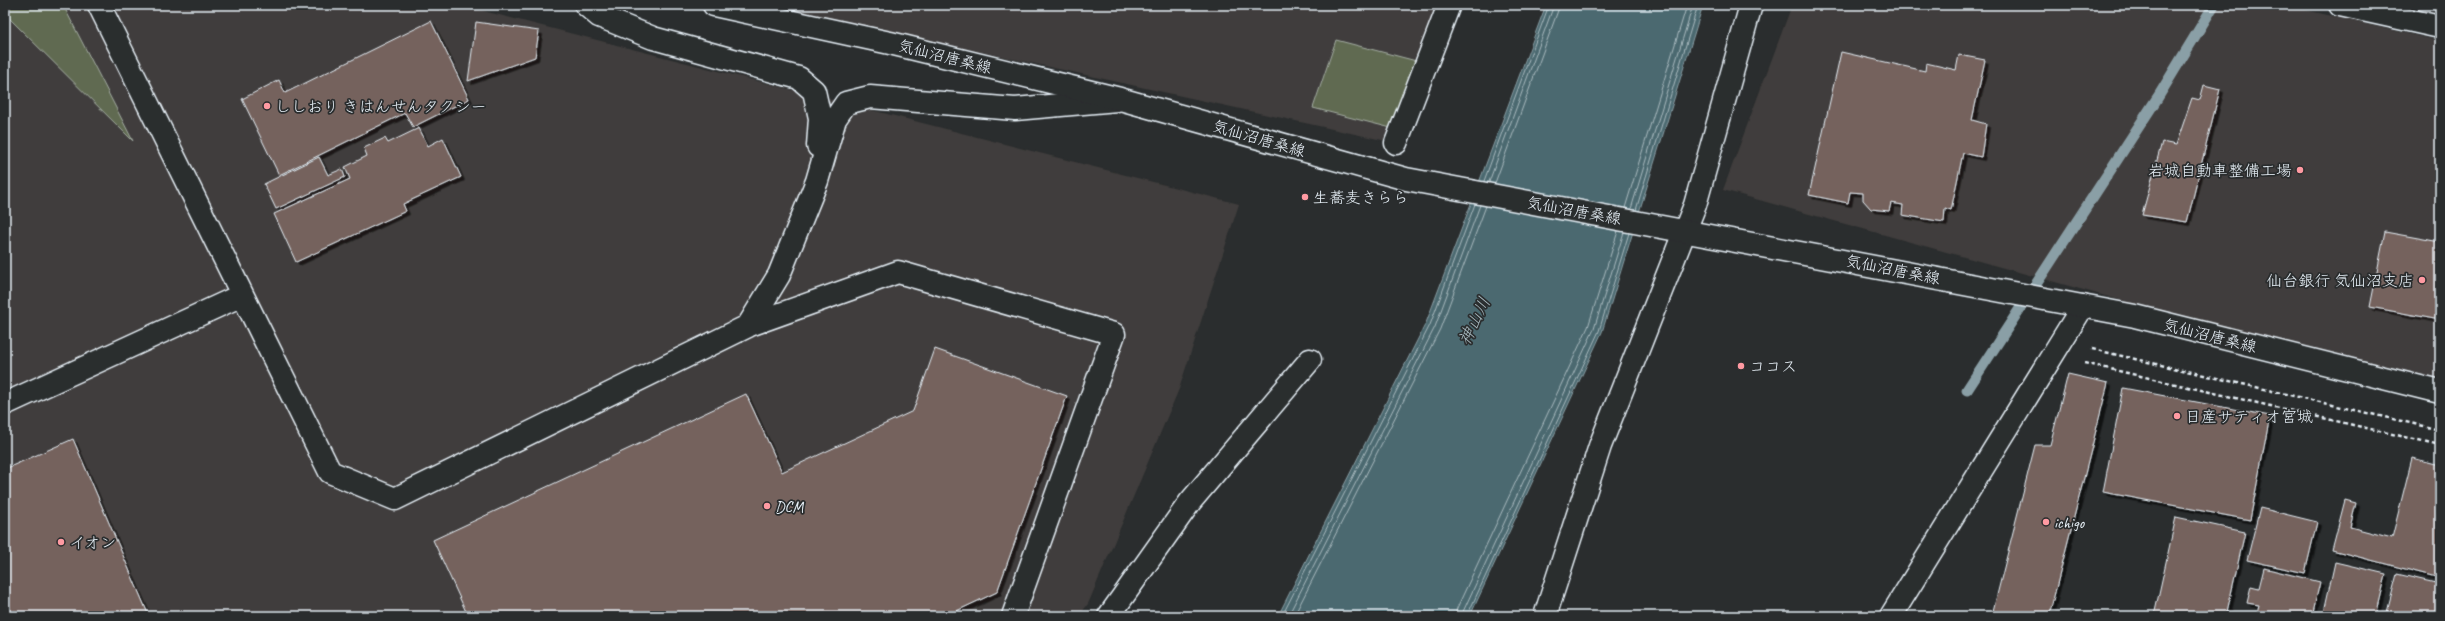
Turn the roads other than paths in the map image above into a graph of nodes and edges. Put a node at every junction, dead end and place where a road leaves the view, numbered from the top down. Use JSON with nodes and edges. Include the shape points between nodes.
{"nodes":[{"id":1,"x":99,"y":5,"type":"edge"},
{"id":2,"x":586,"y":5,"type":"edge"},
{"id":3,"x":714,"y":5,"type":"edge"},
{"id":4,"x":1449,"y":5,"type":"edge"},
{"id":5,"x":1752,"y":5,"type":"edge"},
{"id":6,"x":2340,"y":5,"type":"edge"},
{"id":7,"x":2440,"y":27,"type":"edge"},
{"id":8,"x":1120,"y":99,"type":"junction"},
{"id":9,"x":1396,"y":143,"type":"dead end"},
{"id":10,"x":817,"y":181,"type":"junction"},
{"id":11,"x":1686,"y":231,"type":"junction"},
{"id":12,"x":242,"y":295,"type":"junction"},
{"id":13,"x":2083,"y":306,"type":"junction"},
{"id":14,"x":747,"y":326,"type":"junction"},
{"id":15,"x":1310,"y":360,"type":"dead end"},
{"id":16,"x":2440,"y":392,"type":"edge"},
{"id":17,"x":5,"y":404,"type":"edge"},
{"id":18,"x":1013,"y":616,"type":"edge"},
{"id":19,"x":1108,"y":616,"type":"edge"},
{"id":20,"x":1545,"y":616,"type":"edge"},
{"id":21,"x":1891,"y":616,"type":"edge"}],
"edges":[{"from":1,"to":12,"type":"main road"},
{"from":2,"to":10,"type":"main road","via":[[598,16],[653,38],[799,78],[814,91],[820,118]]},
{"from":3,"to":8,"type":"main road","name":"気仙沼唐桑線","via":[[890,43]]},
{"from":4,"to":9,"type":"main road"},
{"from":5,"to":11,"type":"main road"},
{"from":6,"to":7,"type":"main road"},
{"from":8,"to":10,"type":"main road","via":[[1015,109],[870,97],[846,103],[835,119]]},
{"from":8,"to":11,"type":"main road","name":"気仙沼唐桑線","via":[[1406,179]]},
{"from":10,"to":14,"type":"main road","via":[[779,274]]},
{"from":11,"to":13,"type":"main road","name":"気仙沼唐桑線"},
{"from":11,"to":20,"type":"main road","via":[[1600,446]]},
{"from":12,"to":14,"type":"main road","via":[[330,472],[395,499]]},
{"from":12,"to":17,"type":"main road"},
{"from":13,"to":16,"type":"main road","name":"気仙沼唐桑線","via":[[2135,316]]},
{"from":13,"to":21,"type":"main road"},
{"from":14,"to":18,"type":"main road","via":[[898,272],[1114,334]]},
{"from":15,"to":19,"type":"main road","via":[[1190,502]]}]}
